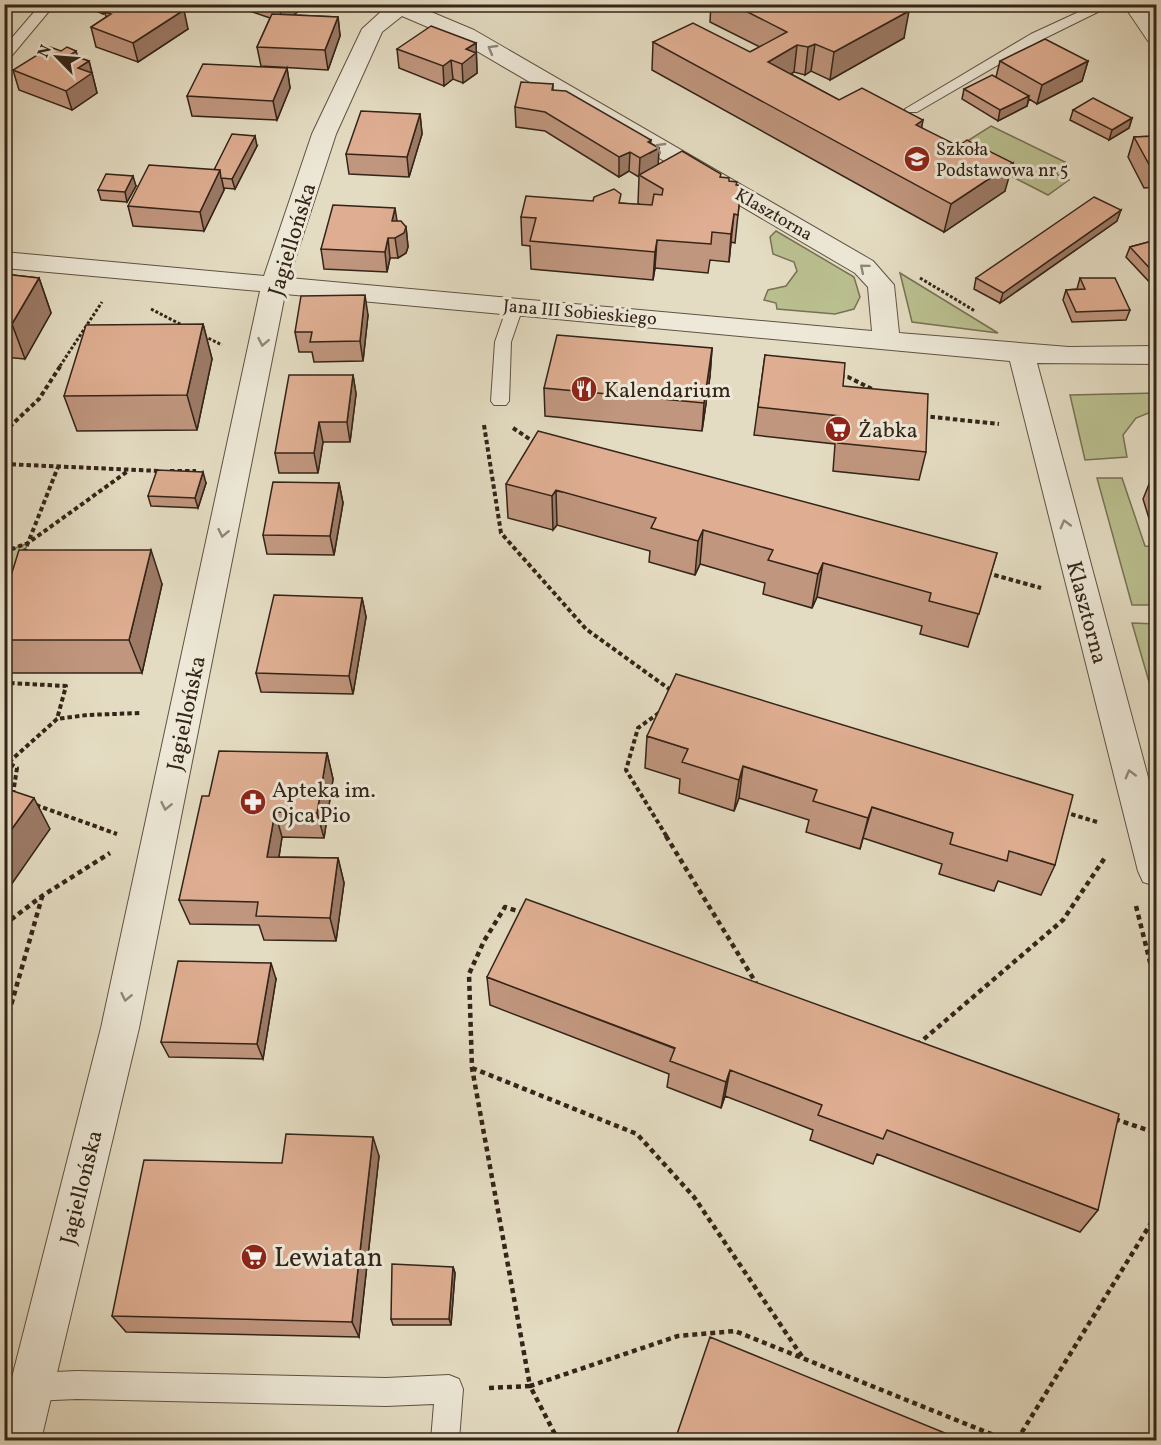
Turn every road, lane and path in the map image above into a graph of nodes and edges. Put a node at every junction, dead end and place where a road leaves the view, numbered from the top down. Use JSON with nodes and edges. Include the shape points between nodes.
{"nodes":[{"id":1,"x":49,"y":4,"type":"edge"},
{"id":2,"x":1108,"y":4,"type":"edge"},
{"id":3,"x":1133,"y":4,"type":"edge"},
{"id":4,"x":396,"y":6,"type":"edge"},
{"id":5,"x":1156,"y":36,"type":"edge"},
{"id":6,"x":4,"y":56,"type":"edge"},
{"id":7,"x":912,"y":109,"type":"dead end"},
{"id":8,"x":4,"y":260,"type":"edge"},
{"id":9,"x":274,"y":285,"type":"junction"},
{"id":10,"x":105,"y":297,"type":"dead end"},
{"id":11,"x":142,"y":305,"type":"dead end"},
{"id":12,"x":516,"y":307,"type":"junction"},
{"id":13,"x":185,"y":327,"type":"edge"},
{"id":14,"x":195,"y":332,"type":"edge"},
{"id":15,"x":886,"y":340,"type":"junction"},
{"id":16,"x":228,"y":348,"type":"dead end"},
{"id":17,"x":1020,"y":353,"type":"junction"},
{"id":18,"x":1156,"y":355,"type":"edge"},
{"id":19,"x":837,"y":375,"type":"edge"},
{"id":20,"x":880,"y":393,"type":"edge"},
{"id":21,"x":500,"y":401,"type":"dead end"},
{"id":22,"x":922,"y":416,"type":"edge"},
{"id":23,"x":483,"y":420,"type":"dead end"},
{"id":24,"x":1004,"y":423,"type":"dead end"},
{"id":25,"x":511,"y":427,"type":"dead end"},
{"id":26,"x":4,"y":432,"type":"edge"},
{"id":27,"x":540,"y":446,"type":"edge"},
{"id":28,"x":4,"y":464,"type":"edge"},
{"id":29,"x":58,"y":467,"type":"junction"},
{"id":30,"x":128,"y":471,"type":"junction"},
{"id":31,"x":235,"y":472,"type":"junction"},
{"id":32,"x":28,"y":543,"type":"junction"},
{"id":33,"x":4,"y":552,"type":"edge"},
{"id":34,"x":20,"y":563,"type":"edge"},
{"id":35,"x":986,"y":573,"type":"edge"},
{"id":36,"x":1043,"y":589,"type":"dead end"},
{"id":37,"x":4,"y":679,"type":"edge"},
{"id":38,"x":680,"y":697,"type":"edge"},
{"id":39,"x":663,"y":709,"type":"edge"},
{"id":40,"x":151,"y":713,"type":"dead end"},
{"id":41,"x":57,"y":719,"type":"junction"},
{"id":42,"x":7,"y":761,"type":"edge"},
{"id":43,"x":4,"y":794,"type":"edge"},
{"id":44,"x":34,"y":804,"type":"dead end"},
{"id":45,"x":1058,"y":810,"type":"edge"},
{"id":46,"x":1148,"y":813,"type":"edge"},
{"id":47,"x":1104,"y":824,"type":"dead end"},
{"id":48,"x":121,"y":836,"type":"dead end"},
{"id":49,"x":1112,"y":848,"type":"dead end"},
{"id":50,"x":112,"y":852,"type":"dead end"},
{"id":51,"x":1156,"y":871,"type":"edge"},
{"id":52,"x":42,"y":896,"type":"junction"},
{"id":53,"x":528,"y":915,"type":"edge"},
{"id":54,"x":4,"y":925,"type":"edge"},
{"id":55,"x":758,"y":987,"type":"edge"},
{"id":56,"x":4,"y":1030,"type":"edge"},
{"id":57,"x":924,"y":1052,"type":"edge"},
{"id":58,"x":472,"y":1068,"type":"junction"},
{"id":59,"x":1112,"y":1118,"type":"edge"},
{"id":60,"x":1156,"y":1133,"type":"edge"},
{"id":61,"x":1156,"y":1215,"type":"edge"},
{"id":62,"x":804,"y":1358,"type":"junction"},
{"id":63,"x":530,"y":1386,"type":"junction"},
{"id":64,"x":449,"y":1389,"type":"junction"},
{"id":65,"x":20,"y":1416,"type":"edge"},
{"id":66,"x":446,"y":1440,"type":"edge"},
{"id":67,"x":558,"y":1440,"type":"edge"},
{"id":68,"x":1006,"y":1440,"type":"edge"},
{"id":69,"x":1017,"y":1440,"type":"edge"}],
"edges":[{"from":1,"to":6,"type":"lane"},
{"from":2,"to":7,"type":"lane","via":[[1036,37]]},
{"from":3,"to":5,"type":"street"},
{"from":4,"to":9,"type":"street","name":"Jagiellońska","via":[[373,29],[324,134]]},
{"from":15,"to":4,"type":"street","name":"Klasztorna","one_way":true,"via":[[881,285],[864,267],[486,46]]},
{"from":8,"to":9,"type":"street","name":"Jana III Sobieskiego"},
{"from":9,"to":12,"type":"street","name":"Jana III Sobieskiego"},
{"from":9,"to":31,"type":"street","name":"Jagiellońska","one_way":true},
{"from":10,"to":26,"type":"path","via":[[39,399]]},
{"from":11,"to":13,"type":"path"},
{"from":12,"to":15,"type":"street","name":"Jana III Sobieskiego"},
{"from":12,"to":21,"type":"lane","via":[[503,342]]},
{"from":14,"to":16,"type":"path"},
{"from":15,"to":17,"type":"street","name":"Jana III Sobieskiego"},
{"from":17,"to":18,"type":"street","name":"Jana III Sobieskiego"},
{"from":46,"to":17,"type":"street","name":"Klasztorna","one_way":true},
{"from":19,"to":20,"type":"path"},
{"from":22,"to":24,"type":"path"},
{"from":23,"to":38,"type":"path","via":[[501,533],[586,629]]},
{"from":25,"to":27,"type":"path"},
{"from":28,"to":29,"type":"path"},
{"from":29,"to":30,"type":"path"},
{"from":29,"to":32,"type":"path"},
{"from":30,"to":31,"type":"path"},
{"from":30,"to":32,"type":"path"},
{"from":31,"to":65,"type":"street","name":"Jagiellońska","one_way":true,"via":[[120,1028]]},
{"from":32,"to":33,"type":"path"},
{"from":32,"to":34,"type":"path"},
{"from":35,"to":36,"type":"path"},
{"from":37,"to":41,"type":"path","via":[[9,683],[66,686]]},
{"from":39,"to":55,"type":"path","via":[[638,728],[626,770]]},
{"from":40,"to":41,"type":"path"},
{"from":41,"to":42,"type":"path"},
{"from":42,"to":43,"type":"path","via":[[17,768],[13,796]]},
{"from":44,"to":48,"type":"path"},
{"from":45,"to":47,"type":"path"},
{"from":46,"to":51,"type":"street","name":"Klasztorna"},
{"from":49,"to":57,"type":"path","via":[[1062,920],[913,1048]]},
{"from":50,"to":52,"type":"path"},
{"from":52,"to":54,"type":"path"},
{"from":52,"to":56,"type":"path"},
{"from":53,"to":58,"type":"path","via":[[505,907],[469,974]]},
{"from":58,"to":62,"type":"path","via":[[637,1134],[693,1197]]},
{"from":58,"to":63,"type":"path"},
{"from":59,"to":60,"type":"path"},
{"from":61,"to":69,"type":"path"},
{"from":62,"to":63,"type":"path","via":[[735,1330],[678,1336]]},
{"from":62,"to":68,"type":"path"},
{"from":63,"to":64,"type":"path"},
{"from":63,"to":67,"type":"path"},
{"from":64,"to":65,"type":"lane","via":[[386,1392],[88,1385]]},
{"from":64,"to":66,"type":"lane"}]}
